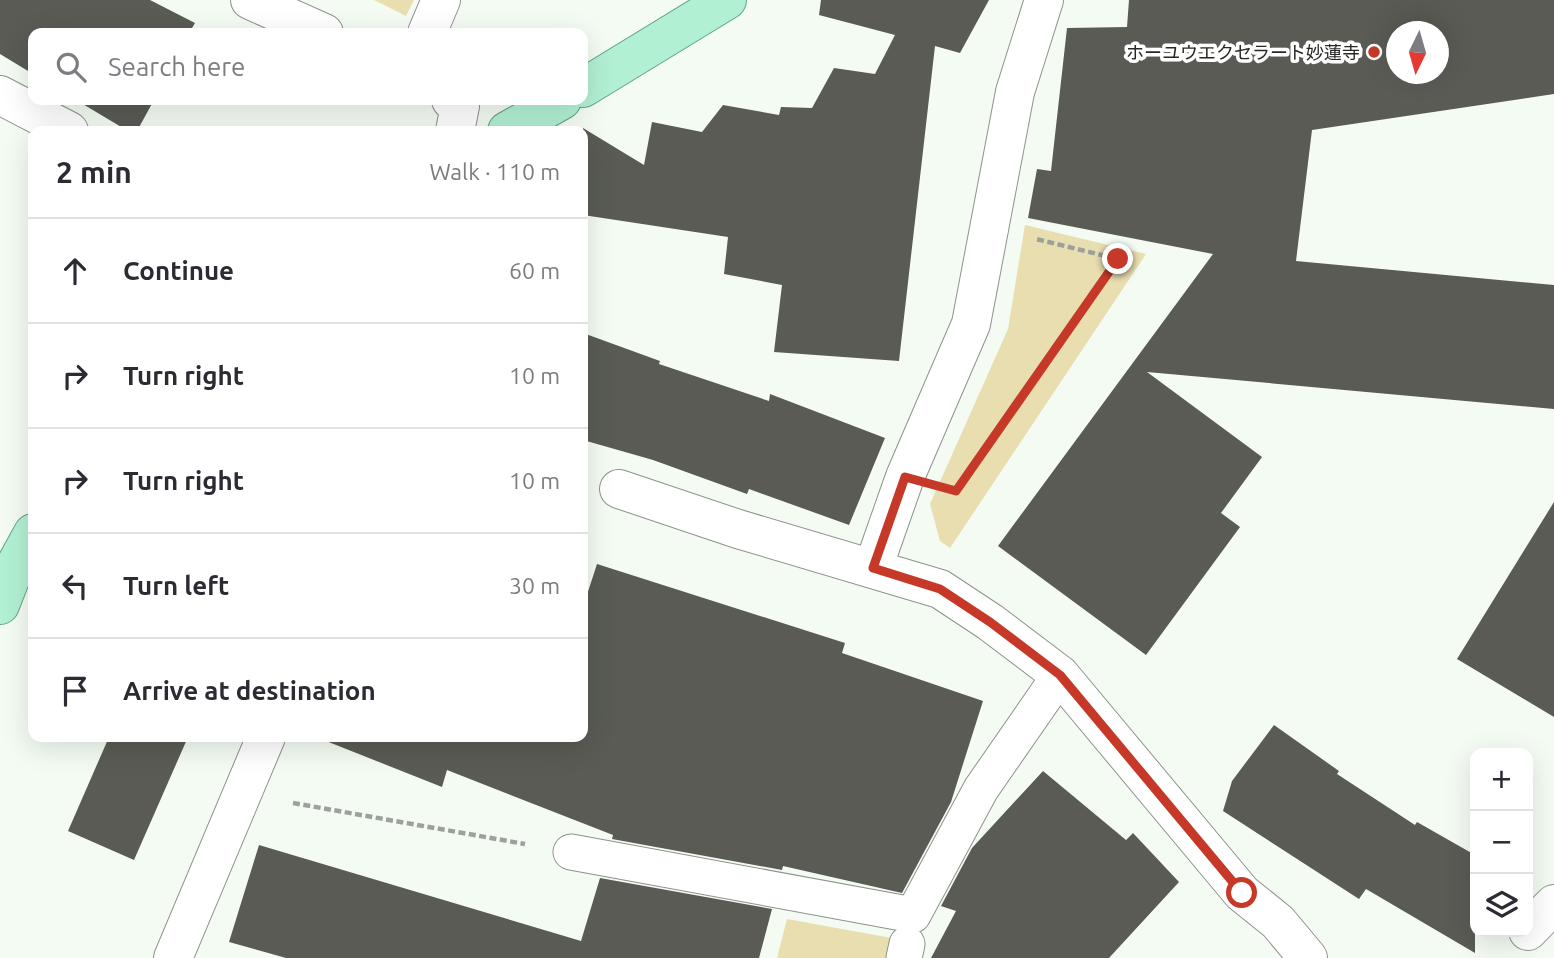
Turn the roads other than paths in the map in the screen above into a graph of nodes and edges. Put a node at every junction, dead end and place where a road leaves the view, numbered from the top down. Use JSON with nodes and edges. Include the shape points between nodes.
{"nodes":[{"id":1,"x":250,"y":0,"type":"edge"},
{"id":2,"x":441,"y":0,"type":"edge"},
{"id":3,"x":727,"y":0,"type":"edge"},
{"id":4,"x":1044,"y":0,"type":"edge"},
{"id":5,"x":313,"y":28,"type":"edge"},
{"id":6,"x":429,"y":28,"type":"edge"},
{"id":7,"x":588,"y":85,"type":"edge"},
{"id":8,"x":0,"y":95,"type":"edge"},
{"id":9,"x":458,"y":105,"type":"edge"},
{"id":10,"x":553,"y":105,"type":"edge"},
{"id":11,"x":59,"y":126,"type":"edge"},
{"id":12,"x":455,"y":126,"type":"edge"},
{"id":13,"x":516,"y":126,"type":"edge"},
{"id":14,"x":619,"y":489,"type":"dead end"},
{"id":15,"x":28,"y":542,"type":"edge"},
{"id":16,"x":873,"y":568,"type":"junction"},
{"id":17,"x":0,"y":605,"type":"edge"},
{"id":18,"x":1060,"y":675,"type":"junction"},
{"id":19,"x":263,"y":742,"type":"edge"},
{"id":20,"x":571,"y":852,"type":"road end"},
{"id":21,"x":1554,"y":904,"type":"edge"},
{"id":22,"x":1533,"y":926,"type":"edge"},
{"id":23,"x":173,"y":958,"type":"edge"},
{"id":24,"x":1308,"y":958,"type":"edge"}],
"edges":[{"from":1,"to":5,"type":"street"},
{"from":2,"to":6,"type":"street"},
{"from":3,"to":7,"type":"main road"},
{"from":4,"to":16,"type":"street","via":[[1015,93],[971,324],[905,477]]},
{"from":8,"to":11,"type":"street"},
{"from":9,"to":12,"type":"street"},
{"from":10,"to":13,"type":"main road"},
{"from":14,"to":16,"type":"street"},
{"from":15,"to":17,"type":"main road"},
{"from":16,"to":18,"type":"street","via":[[940,589]]},
{"from":18,"to":20,"type":"street","via":[[981,789],[913,915]]},
{"from":18,"to":24,"type":"street","via":[[1242,893],[1278,922]]},
{"from":19,"to":23,"type":"street"},
{"from":21,"to":22,"type":"street"}]}
